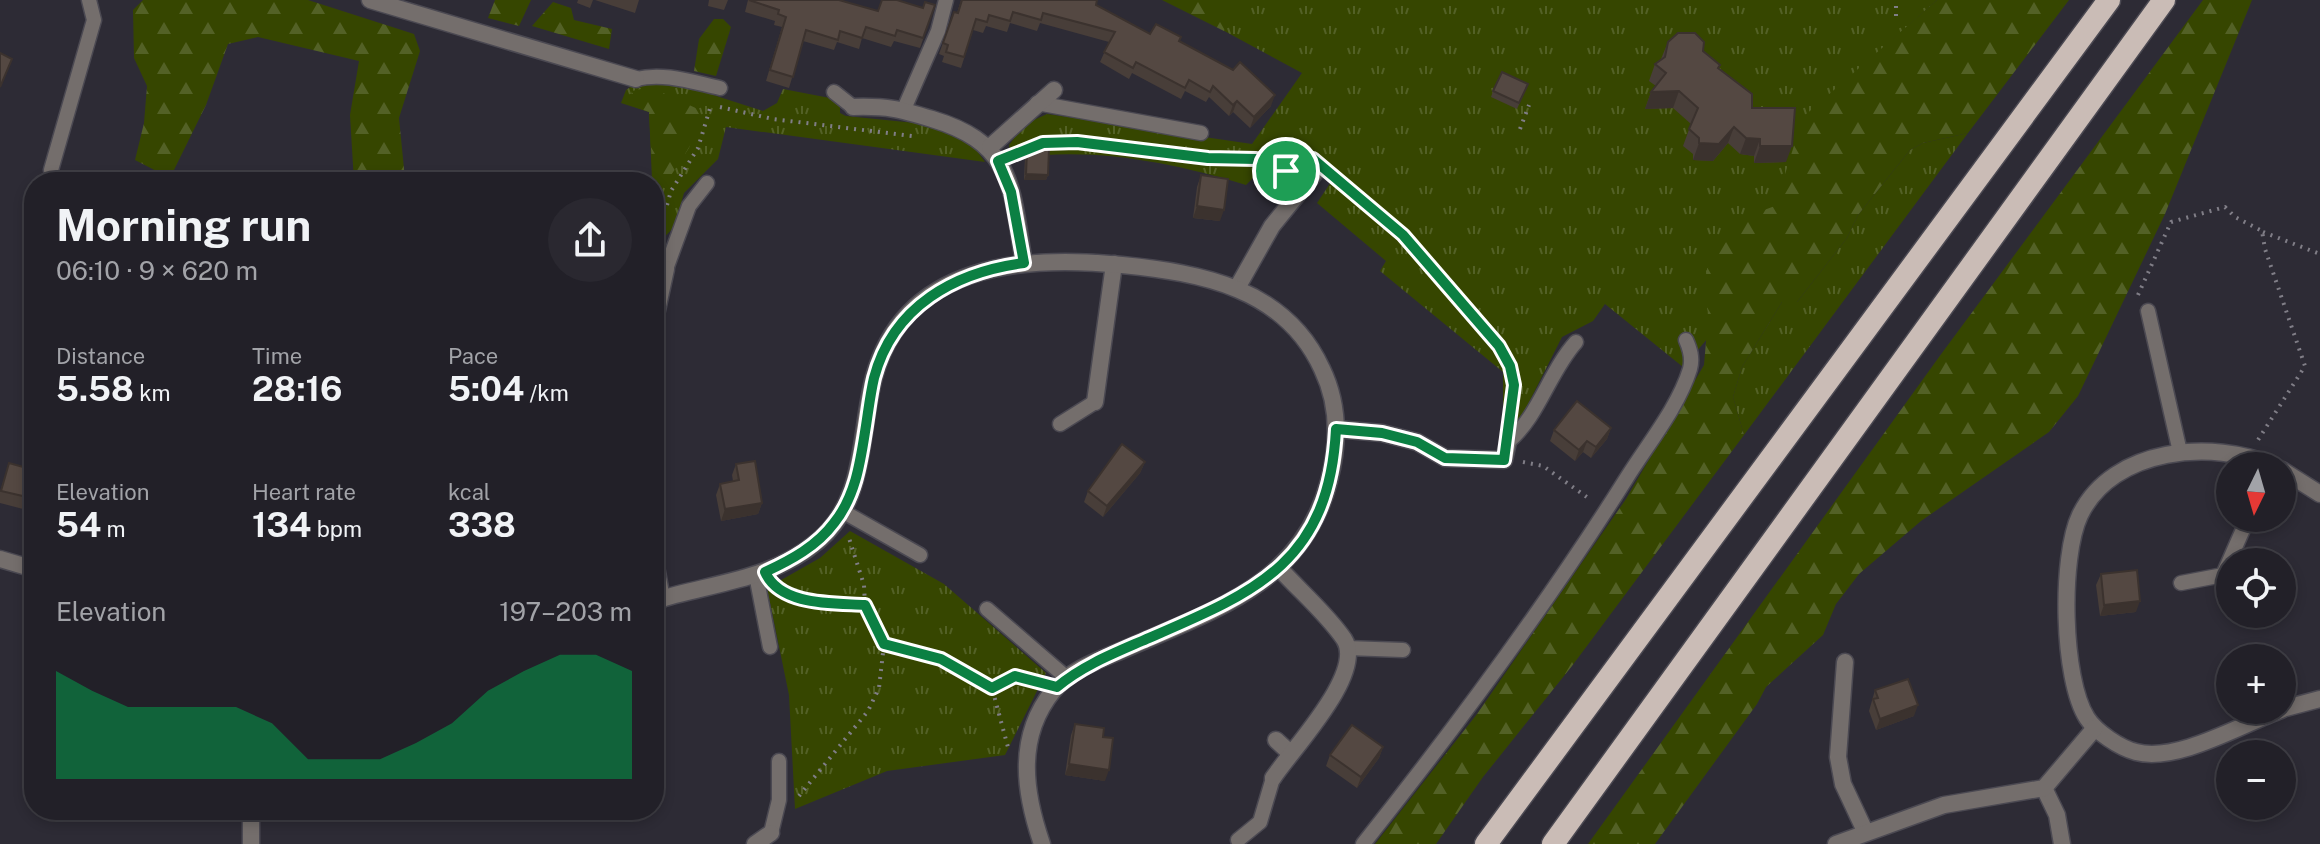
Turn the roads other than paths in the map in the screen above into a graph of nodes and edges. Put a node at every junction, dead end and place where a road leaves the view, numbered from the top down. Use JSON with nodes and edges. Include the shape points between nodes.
{"nodes":[{"id":1,"x":89,"y":0,"type":"edge"},
{"id":2,"x":370,"y":0,"type":"edge"},
{"id":3,"x":946,"y":0,"type":"edge"},
{"id":4,"x":2109,"y":0,"type":"edge"},
{"id":5,"x":2164,"y":0,"type":"edge"},
{"id":6,"x":636,"y":79,"type":"joint"},
{"id":7,"x":720,"y":88,"type":"dead end"},
{"id":8,"x":1054,"y":90,"type":"dead end"},
{"id":9,"x":834,"y":92,"type":"dead end"},
{"id":10,"x":1037,"y":103,"type":"junction"},
{"id":11,"x":853,"y":107,"type":"joint"},
{"id":12,"x":904,"y":109,"type":"junction"},
{"id":13,"x":1201,"y":133,"type":"dead end"},
{"id":14,"x":994,"y":154,"type":"junction"},
{"id":15,"x":51,"y":170,"type":"dead end"},
{"id":16,"x":1315,"y":173,"type":"road end"},
{"id":17,"x":1275,"y":174,"type":"road end"},
{"id":18,"x":707,"y":183,"type":"dead end"},
{"id":19,"x":1294,"y":197,"type":"junction"},
{"id":20,"x":1024,"y":263,"type":"junction"},
{"id":21,"x":1114,"y":264,"type":"junction"},
{"id":22,"x":666,"y":269,"type":"joint"},
{"id":23,"x":664,"y":278,"type":"edge"},
{"id":24,"x":1237,"y":288,"type":"junction"},
{"id":25,"x":2148,"y":311,"type":"road end"},
{"id":26,"x":1686,"y":340,"type":"dead end"},
{"id":27,"x":1576,"y":342,"type":"dead end"},
{"id":28,"x":1095,"y":402,"type":"joint"},
{"id":29,"x":1060,"y":424,"type":"dead end"},
{"id":30,"x":1336,"y":429,"type":"junction"},
{"id":31,"x":1507,"y":448,"type":"joint"},
{"id":32,"x":2180,"y":452,"type":"junction"},
{"id":33,"x":2222,"y":452,"type":"edge"},
{"id":34,"x":2296,"y":480,"type":"edge"},
{"id":35,"x":2320,"y":494,"type":"edge"},
{"id":36,"x":838,"y":517,"type":"junction"},
{"id":37,"x":2242,"y":532,"type":"edge"},
{"id":38,"x":920,"y":555,"type":"dead end"},
{"id":39,"x":0,"y":559,"type":"edge"},
{"id":40,"x":24,"y":566,"type":"edge"},
{"id":41,"x":1280,"y":569,"type":"junction"},
{"id":42,"x":760,"y":574,"type":"junction"},
{"id":43,"x":2181,"y":583,"type":"dead end"},
{"id":44,"x":664,"y":598,"type":"edge"},
{"id":45,"x":987,"y":609,"type":"dead end"},
{"id":46,"x":770,"y":647,"type":"dead end"},
{"id":47,"x":1347,"y":648,"type":"junction"},
{"id":48,"x":1403,"y":650,"type":"dead end"},
{"id":49,"x":1845,"y":662,"type":"dead end"},
{"id":50,"x":1062,"y":682,"type":"junction"},
{"id":51,"x":2320,"y":699,"type":"edge"},
{"id":52,"x":2296,"y":706,"type":"edge"},
{"id":53,"x":2246,"y":724,"type":"edge"},
{"id":54,"x":2095,"y":728,"type":"junction"},
{"id":55,"x":1276,"y":740,"type":"dead end"},
{"id":56,"x":1289,"y":752,"type":"junction"},
{"id":57,"x":779,"y":761,"type":"dead end"},
{"id":58,"x":1273,"y":778,"type":"joint"},
{"id":59,"x":2044,"y":788,"type":"junction"},
{"id":60,"x":251,"y":820,"type":"edge"},
{"id":61,"x":1865,"y":831,"type":"junction"},
{"id":62,"x":771,"y":833,"type":"joint"},
{"id":63,"x":1238,"y":840,"type":"dead end"},
{"id":64,"x":251,"y":844,"type":"edge"},
{"id":65,"x":755,"y":844,"type":"edge"},
{"id":66,"x":1042,"y":844,"type":"edge"},
{"id":67,"x":1363,"y":844,"type":"edge"},
{"id":68,"x":1486,"y":844,"type":"edge"},
{"id":69,"x":1553,"y":844,"type":"edge"},
{"id":70,"x":1836,"y":844,"type":"edge"},
{"id":71,"x":2062,"y":844,"type":"edge"}],
"edges":[{"from":1,"to":15,"type":"lane","via":[[94,20]]},
{"from":2,"to":6,"type":"street"},
{"from":3,"to":12,"type":"lane"},
{"from":4,"to":68,"type":"highway"},
{"from":5,"to":69,"type":"highway"},
{"from":6,"to":7,"type":"lane","via":[[673,77]]},
{"from":8,"to":10,"type":"street"},
{"from":9,"to":11,"type":"lane"},
{"from":10,"to":13,"type":"lane"},
{"from":10,"to":14,"type":"street"},
{"from":11,"to":12,"type":"street"},
{"from":12,"to":14,"type":"street","via":[[963,129]]},
{"from":14,"to":20,"type":"street","via":[[1011,192]]},
{"from":16,"to":19,"type":"street"},
{"from":17,"to":19,"type":"street"},
{"from":18,"to":22,"type":"lane","via":[[689,206]]},
{"from":19,"to":24,"type":"street"},
{"from":20,"to":21,"type":"street"},
{"from":20,"to":36,"type":"street","via":[[958,279],[905,319],[874,377],[858,473]]},
{"from":21,"to":24,"type":"street","via":[[1209,278]]},
{"from":21,"to":28,"type":"street"},
{"from":22,"to":23,"type":"street"},
{"from":24,"to":30,"type":"street","via":[[1300,331],[1328,384]]},
{"from":25,"to":32,"type":"lane"},
{"from":26,"to":67,"type":"lane","via":[[1691,367],[1681,391],[1606,510],[1535,615]]},
{"from":27,"to":31,"type":"lane"},
{"from":28,"to":29,"type":"lane"},
{"from":30,"to":31,"type":"street","via":[[1417,442],[1445,458],[1504,460]]},
{"from":30,"to":41,"type":"street","via":[[1331,477],[1318,517]]},
{"from":32,"to":33,"type":"street"},
{"from":32,"to":54,"type":"street","via":[[2107,482],[2088,502],[2075,528],[2065,592],[2068,630],[2077,694]]},
{"from":34,"to":35,"type":"street"},
{"from":36,"to":38,"type":"lane"},
{"from":36,"to":42,"type":"street","via":[[800,554]]},
{"from":37,"to":43,"type":"lane","via":[[2223,575]]},
{"from":39,"to":40,"type":"street"},
{"from":41,"to":47,"type":"street"},
{"from":41,"to":50,"type":"street","via":[[1239,597]]},
{"from":42,"to":44,"type":"street"},
{"from":42,"to":46,"type":"lane"},
{"from":45,"to":50,"type":"lane"},
{"from":47,"to":48,"type":"lane"},
{"from":47,"to":56,"type":"street","via":[[1342,682]]},
{"from":49,"to":61,"type":"street","via":[[1838,757],[1843,784]]},
{"from":50,"to":66,"type":"street","via":[[1034,727],[1025,759]]},
{"from":51,"to":52,"type":"street"},
{"from":53,"to":54,"type":"street","via":[[2162,753],[2136,752]]},
{"from":54,"to":59,"type":"street"},
{"from":55,"to":56,"type":"street"},
{"from":56,"to":58,"type":"street"},
{"from":57,"to":62,"type":"lane","via":[[779,800]]},
{"from":58,"to":63,"type":"lane","via":[[1260,822]]},
{"from":59,"to":61,"type":"street","via":[[1944,805]]},
{"from":59,"to":71,"type":"street","via":[[2057,815]]},
{"from":60,"to":64,"type":"street"},
{"from":61,"to":70,"type":"street"},
{"from":62,"to":65,"type":"street"}]}
